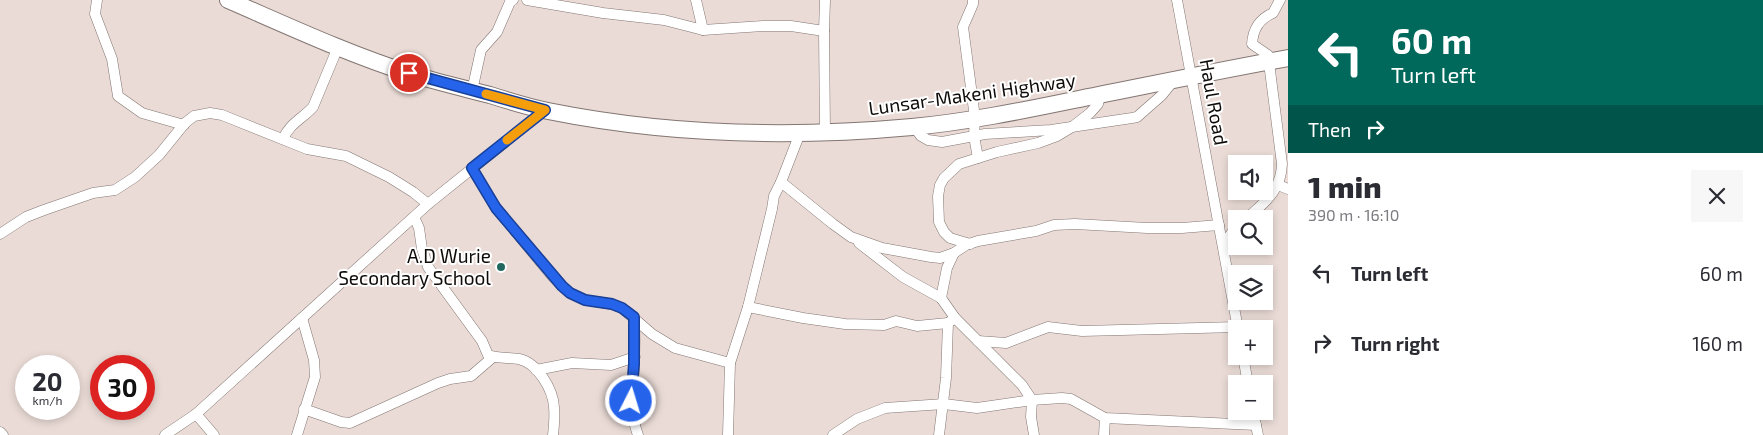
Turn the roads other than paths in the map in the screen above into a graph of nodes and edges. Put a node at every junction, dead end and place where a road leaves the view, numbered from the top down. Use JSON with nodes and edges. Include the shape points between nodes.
{"nodes":[{"id":1,"x":97,"y":0,"type":"edge"},
{"id":2,"x":228,"y":0,"type":"edge"},
{"id":3,"x":513,"y":0,"type":"edge"},
{"id":4,"x":527,"y":0,"type":"edge"},
{"id":5,"x":696,"y":0,"type":"edge"},
{"id":6,"x":825,"y":0,"type":"edge"},
{"id":7,"x":973,"y":0,"type":"edge"},
{"id":8,"x":1177,"y":0,"type":"edge"},
{"id":9,"x":1280,"y":0,"type":"edge"},
{"id":10,"x":703,"y":30,"type":"junction"},
{"id":11,"x":824,"y":31,"type":"junction"},
{"id":12,"x":338,"y":47,"type":"junction"},
{"id":13,"x":1288,"y":58,"type":"edge"},
{"id":14,"x":1269,"y":61,"type":"junction"},
{"id":15,"x":1200,"y":74,"type":"junction"},
{"id":16,"x":1174,"y":80,"type":"junction"},
{"id":17,"x":472,"y":91,"type":"junction"},
{"id":18,"x":1100,"y":95,"type":"junction"},
{"id":19,"x":545,"y":110,"type":"junction"},
{"id":20,"x":975,"y":118,"type":"junction"},
{"id":21,"x":184,"y":125,"type":"junction"},
{"id":22,"x":914,"y":127,"type":"junction"},
{"id":23,"x":1072,"y":127,"type":"junction"},
{"id":24,"x":800,"y":133,"type":"junction"},
{"id":25,"x":825,"y":133,"type":"junction"},
{"id":26,"x":974,"y":136,"type":"junction"},
{"id":27,"x":283,"y":139,"type":"junction"},
{"id":28,"x":978,"y":158,"type":"junction"},
{"id":29,"x":472,"y":168,"type":"junction"},
{"id":30,"x":781,"y":182,"type":"junction"},
{"id":31,"x":1283,"y":187,"type":"edge"},
{"id":32,"x":428,"y":204,"type":"junction"},
{"id":33,"x":1255,"y":210,"type":"edge"},
{"id":34,"x":414,"y":217,"type":"junction"},
{"id":35,"x":1219,"y":225,"type":"junction"},
{"id":36,"x":0,"y":234,"type":"edge"},
{"id":37,"x":852,"y":237,"type":"junction"},
{"id":38,"x":1228,"y":237,"type":"edge"},
{"id":39,"x":970,"y":244,"type":"junction"},
{"id":40,"x":1223,"y":244,"type":"junction"},
{"id":41,"x":954,"y":254,"type":"junction"},
{"id":42,"x":941,"y":298,"type":"junction"},
{"id":43,"x":748,"y":307,"type":"junction"},
{"id":44,"x":634,"y":317,"type":"junction"},
{"id":45,"x":302,"y":318,"type":"junction"},
{"id":46,"x":952,"y":320,"type":"junction"},
{"id":47,"x":1237,"y":320,"type":"edge"},
{"id":48,"x":1228,"y":328,"type":"edge"},
{"id":49,"x":978,"y":342,"type":"junction"},
{"id":50,"x":493,"y":357,"type":"junction"},
{"id":51,"x":635,"y":357,"type":"junction"},
{"id":52,"x":730,"y":363,"type":"junction"},
{"id":53,"x":536,"y":370,"type":"junction"},
{"id":54,"x":1032,"y":400,"type":"junction"},
{"id":55,"x":944,"y":404,"type":"junction"},
{"id":56,"x":304,"y":409,"type":"junction"},
{"id":57,"x":196,"y":414,"type":"junction"},
{"id":58,"x":1106,"y":418,"type":"junction"},
{"id":59,"x":1257,"y":430,"type":"edge"},
{"id":60,"x":0,"y":432,"type":"edge"},
{"id":61,"x":3,"y":435,"type":"edge"},
{"id":62,"x":165,"y":435,"type":"edge"},
{"id":63,"x":214,"y":435,"type":"edge"},
{"id":64,"x":297,"y":435,"type":"edge"},
{"id":65,"x":553,"y":435,"type":"edge"},
{"id":66,"x":638,"y":435,"type":"edge"},
{"id":67,"x":728,"y":435,"type":"edge"},
{"id":68,"x":833,"y":435,"type":"edge"},
{"id":69,"x":940,"y":435,"type":"edge"},
{"id":70,"x":1034,"y":435,"type":"edge"},
{"id":71,"x":1104,"y":435,"type":"edge"}],
"edges":[{"from":1,"to":21,"type":"street","via":[[95,14],[112,59],[118,96],[142,113]]},
{"from":2,"to":12,"type":"main road","name":"Lunsar-Makeni Highway"},
{"from":3,"to":17,"type":"street","via":[[497,32],[480,50]]},
{"from":4,"to":10,"type":"street","via":[[664,20]]},
{"from":5,"to":10,"type":"street"},
{"from":6,"to":11,"type":"street"},
{"from":7,"to":20,"type":"street","via":[[963,27]]},
{"from":8,"to":15,"type":"street","name":"Haul Road"},
{"from":9,"to":14,"type":"street","via":[[1274,13],[1257,24],[1252,40],[1254,47],[1267,53]]},
{"from":10,"to":11,"type":"street","via":[[791,26]]},
{"from":11,"to":25,"type":"street"},
{"from":12,"to":17,"type":"main road","name":"Lunsar-Makeni Highway","via":[[409,73]]},
{"from":12,"to":27,"type":"street","via":[[313,107],[289,126]]},
{"from":13,"to":14,"type":"main road","name":"Lunsar-Makeni Highway"},
{"from":14,"to":15,"type":"main road","name":"Lunsar-Makeni Highway"},
{"from":14,"to":31,"type":"street"},
{"from":15,"to":16,"type":"main road","name":"Lunsar-Makeni Highway"},
{"from":15,"to":35,"type":"street","name":"Haul Road"},
{"from":16,"to":18,"type":"main road","name":"Lunsar-Makeni Highway"},
{"from":16,"to":23,"type":"street","via":[[1137,117]]},
{"from":17,"to":19,"type":"main road","name":"Lunsar-Makeni Highway"},
{"from":18,"to":20,"type":"main road","name":"Lunsar-Makeni Highway"},
{"from":18,"to":23,"type":"street","via":[[1098,104]]},
{"from":19,"to":24,"type":"main road","name":"Lunsar-Makeni Highway","via":[[657,127]]},
{"from":19,"to":29,"type":"street"},
{"from":20,"to":22,"type":"main road","name":"Lunsar-Makeni Highway"},
{"from":20,"to":26,"type":"street"},
{"from":21,"to":27,"type":"street","via":[[194,116],[210,113]]},
{"from":21,"to":36,"type":"street","via":[[159,155],[115,190],[93,193],[44,210]]},
{"from":22,"to":25,"type":"main road","name":"Lunsar-Makeni Highway"},
{"from":22,"to":26,"type":"street","via":[[928,140],[942,142]]},
{"from":23,"to":26,"type":"street"},
{"from":23,"to":28,"type":"street","via":[[1051,138]]},
{"from":24,"to":25,"type":"main road","name":"Lunsar-Makeni Highway"},
{"from":24,"to":30,"type":"street"},
{"from":26,"to":28,"type":"street"},
{"from":27,"to":32,"type":"street","via":[[307,149],[346,156],[389,177]]},
{"from":28,"to":39,"type":"street","via":[[959,164],[949,173],[940,185],[938,196],[939,222],[944,232],[950,238]]},
{"from":29,"to":32,"type":"street"},
{"from":29,"to":44,"type":"street","via":[[496,208],[562,286],[585,300],[612,304]]},
{"from":30,"to":37,"type":"street"},
{"from":30,"to":43,"type":"street","via":[[774,196]]},
{"from":31,"to":33,"type":"street"},
{"from":32,"to":34,"type":"street"},
{"from":34,"to":45,"type":"street"},
{"from":34,"to":50,"type":"street","via":[[428,267],[482,341],[488,355]]},
{"from":35,"to":39,"type":"street","via":[[1182,228],[1054,225]]},
{"from":35,"to":40,"type":"street","name":"Haul Road"},
{"from":37,"to":41,"type":"street","via":[[908,254],[940,258]]},
{"from":37,"to":42,"type":"street","via":[[904,277]]},
{"from":38,"to":40,"type":"street"},
{"from":39,"to":41,"type":"street"},
{"from":40,"to":47,"type":"street","name":"Haul Road"},
{"from":41,"to":42,"type":"street","via":[[947,268]]},
{"from":42,"to":46,"type":"street"},
{"from":43,"to":46,"type":"street","via":[[845,324],[884,325],[896,321],[917,326]]},
{"from":43,"to":52,"type":"street"},
{"from":44,"to":51,"type":"street"},
{"from":44,"to":52,"type":"street","via":[[652,334],[675,348]]},
{"from":45,"to":56,"type":"street","via":[[314,360],[315,377]]},
{"from":45,"to":57,"type":"street"},
{"from":46,"to":49,"type":"street"},
{"from":46,"to":55,"type":"street"},
{"from":48,"to":49,"type":"street","via":[[1082,331],[1048,326],[1006,343]]},
{"from":49,"to":54,"type":"street","via":[[1022,385]]},
{"from":50,"to":53,"type":"street","via":[[520,359]]},
{"from":50,"to":56,"type":"street","via":[[471,376],[438,383],[350,423]]},
{"from":51,"to":53,"type":"street","via":[[611,365],[572,363]]},
{"from":51,"to":66,"type":"street","via":[[631,401]]},
{"from":52,"to":67,"type":"street"},
{"from":53,"to":65,"type":"street","via":[[550,390],[554,406]]},
{"from":54,"to":55,"type":"street","via":[[977,408]]},
{"from":54,"to":58,"type":"street","via":[[1071,399]]},
{"from":54,"to":70,"type":"street"},
{"from":55,"to":68,"type":"street","via":[[885,408],[857,419]]},
{"from":55,"to":69,"type":"street"},
{"from":56,"to":64,"type":"street"},
{"from":57,"to":62,"type":"street"},
{"from":57,"to":63,"type":"street"},
{"from":58,"to":59,"type":"street"},
{"from":58,"to":71,"type":"street"},
{"from":60,"to":61,"type":"street"}]}
